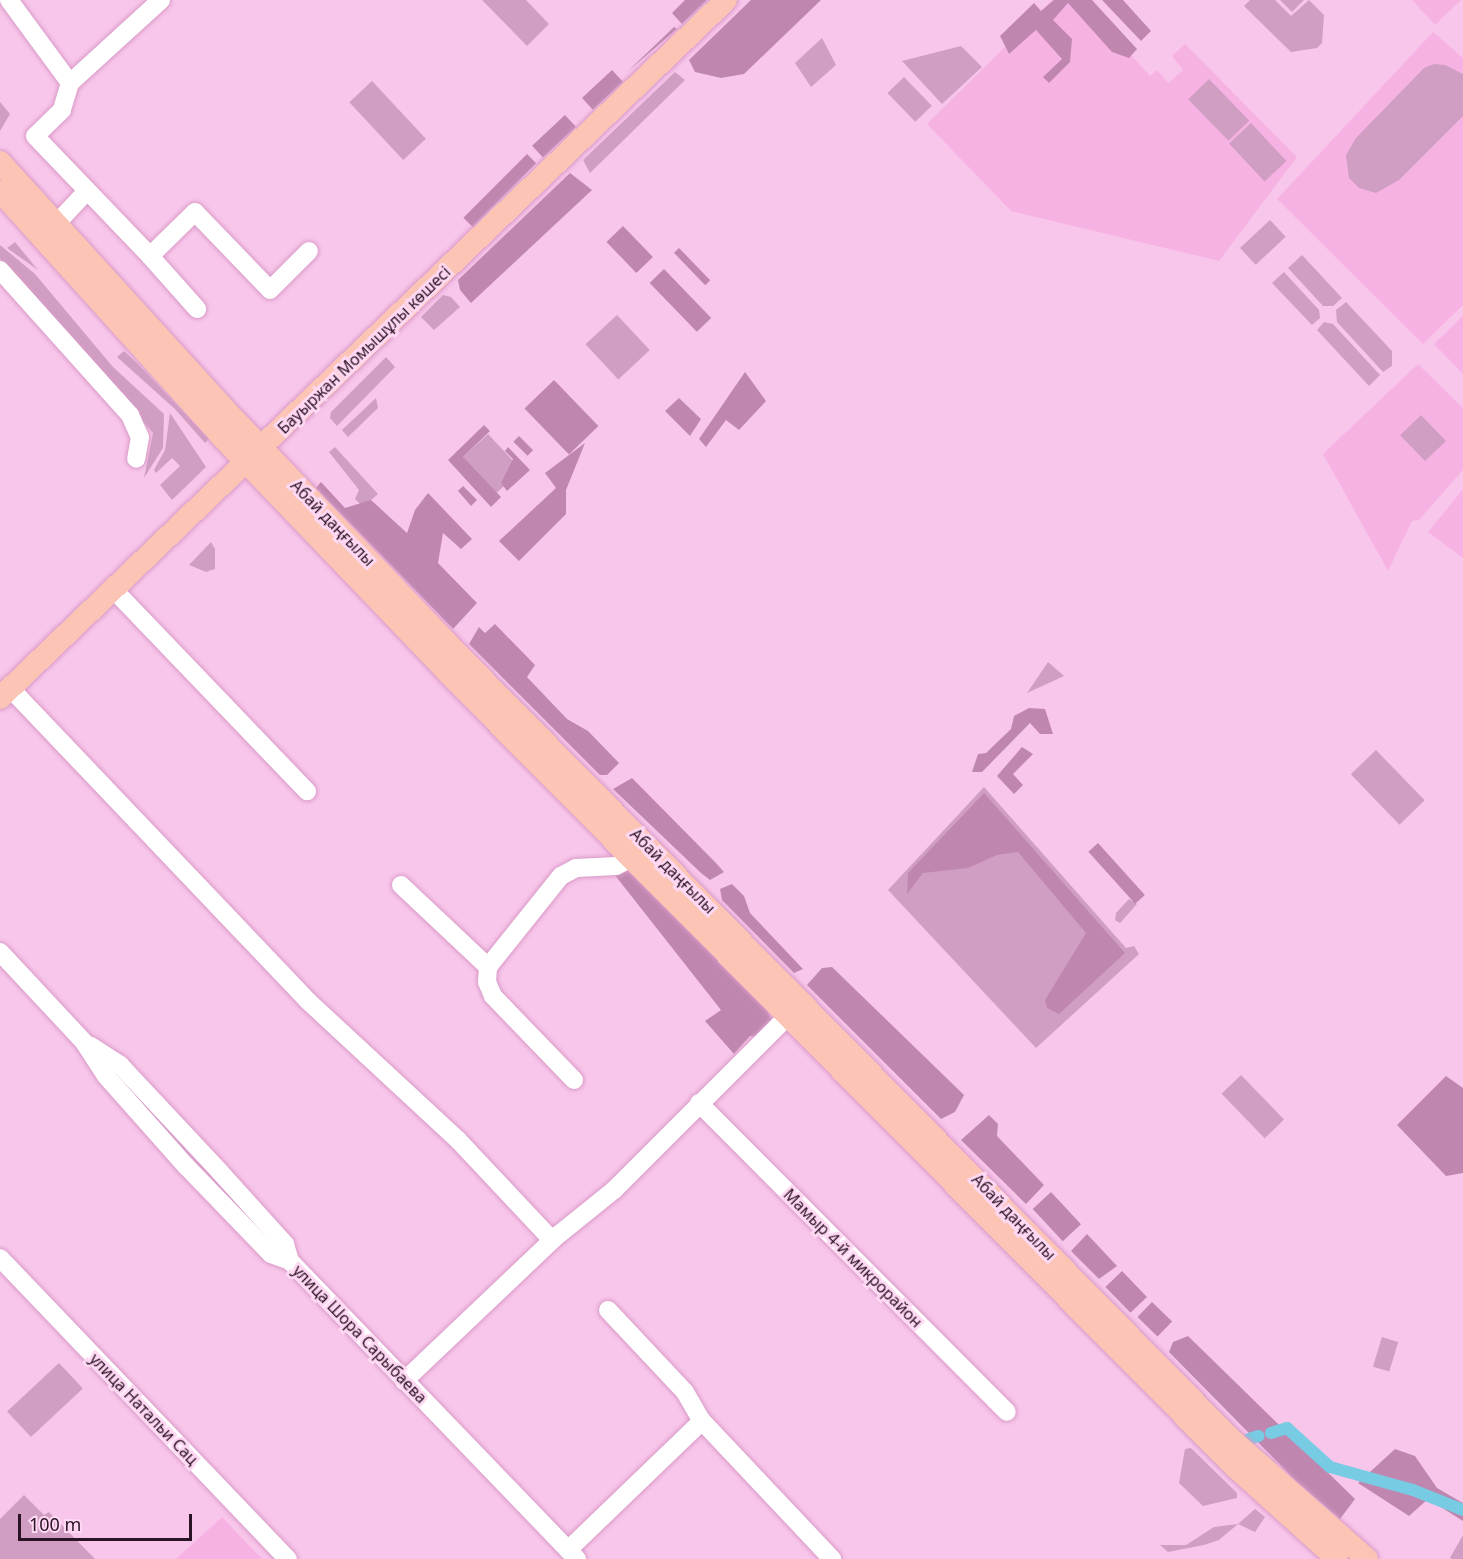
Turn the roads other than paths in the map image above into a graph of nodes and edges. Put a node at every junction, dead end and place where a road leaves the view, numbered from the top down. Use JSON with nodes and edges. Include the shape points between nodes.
{"nodes":[{"id":1,"x":9,"y":0,"type":"edge"},
{"id":2,"x":161,"y":0,"type":"edge"},
{"id":3,"x":726,"y":0,"type":"edge"},
{"id":4,"x":70,"y":83,"type":"junction"},
{"id":5,"x":0,"y":162,"type":"edge"},
{"id":6,"x":0,"y":191,"type":"edge"},
{"id":7,"x":87,"y":191,"type":"junction"},
{"id":8,"x":56,"y":224,"type":"junction"},
{"id":9,"x":309,"y":251,"type":"dead end"},
{"id":10,"x":150,"y":256,"type":"junction"},
{"id":11,"x":0,"y":270,"type":"edge"},
{"id":12,"x":196,"y":309,"type":"dead end"},
{"id":13,"x":254,"y":455,"type":"junction"},
{"id":14,"x":136,"y":459,"type":"dead end"},
{"id":15,"x":114,"y":590,"type":"junction"},
{"id":16,"x":5,"y":693,"type":"edge"},
{"id":17,"x":307,"y":791,"type":"dead end"},
{"id":18,"x":630,"y":859,"type":"junction"},
{"id":19,"x":401,"y":885,"type":"dead end"},
{"id":20,"x":0,"y":952,"type":"edge"},
{"id":21,"x":488,"y":967,"type":"junction"},
{"id":22,"x":788,"y":1017,"type":"junction"},
{"id":23,"x":574,"y":1080,"type":"dead end"},
{"id":24,"x":699,"y":1103,"type":"junction"},
{"id":25,"x":552,"y":1240,"type":"junction"},
{"id":26,"x":0,"y":1258,"type":"edge"},
{"id":27,"x":608,"y":1310,"type":"dead end"},
{"id":28,"x":404,"y":1381,"type":"junction"},
{"id":29,"x":1007,"y":1412,"type":"dead end"},
{"id":30,"x":702,"y":1421,"type":"junction"},
{"id":31,"x":573,"y":1555,"type":"edge"},
{"id":32,"x":288,"y":1559,"type":"edge"},
{"id":33,"x":832,"y":1559,"type":"edge"},
{"id":34,"x":1337,"y":1559,"type":"edge"},
{"id":35,"x":1367,"y":1559,"type":"edge"}],
"edges":[{"from":1,"to":4,"type":"street"},
{"from":2,"to":4,"type":"street"},
{"from":3,"to":13,"type":"main road","name":"Бауыржан Момышұлы көшесі"},
{"from":4,"to":7,"type":"street","via":[[62,110],[36,136]]},
{"from":5,"to":8,"type":"main road","name":"Абай даңғылы"},
{"from":6,"to":13,"type":"main road","name":"Абай даңғылы"},
{"from":7,"to":8,"type":"street"},
{"from":7,"to":10,"type":"street"},
{"from":8,"to":13,"type":"main road","name":"Абай даңғылы"},
{"from":9,"to":10,"type":"street","via":[[270,290],[195,212]]},
{"from":10,"to":12,"type":"street"},
{"from":11,"to":14,"type":"street","via":[[130,415],[140,436]]},
{"from":13,"to":15,"type":"main road","name":"Бауыржан Момышұлы көшесі"},
{"from":13,"to":18,"type":"main road","name":"Абай даңғылы"},
{"from":13,"to":35,"type":"main road","name":"Абай даңғылы","via":[[450,646],[1224,1432]]},
{"from":15,"to":16,"type":"main road","name":"Бауыржан Момышұлы көшесі"},
{"from":15,"to":17,"type":"street"},
{"from":16,"to":25,"type":"street","via":[[308,1001],[458,1140]]},
{"from":18,"to":21,"type":"street","via":[[616,866],[576,868],[561,876]]},
{"from":18,"to":22,"type":"main road","name":"Абай даңғылы"},
{"from":19,"to":21,"type":"street"},
{"from":20,"to":28,"type":"street","name":"улица Шора Сарыбаева","via":[[84,1042],[106,1076],[186,1166],[271,1254],[290,1261]]},
{"from":21,"to":23,"type":"street","via":[[487,982],[493,996]]},
{"from":22,"to":24,"type":"street"},
{"from":22,"to":34,"type":"main road","name":"Абай даңғылы","via":[[1235,1467]]},
{"from":24,"to":25,"type":"street","via":[[596,1206]]},
{"from":24,"to":29,"type":"street","name":"Мамыр 4-й микрорайон"},
{"from":25,"to":28,"type":"street"},
{"from":26,"to":32,"type":"street","name":"улица Натальи Сац"},
{"from":27,"to":30,"type":"street","via":[[685,1392]]},
{"from":28,"to":31,"type":"street","name":"улица Шора Сарыбаева"},
{"from":30,"to":31,"type":"street"},
{"from":30,"to":33,"type":"street"}]}
